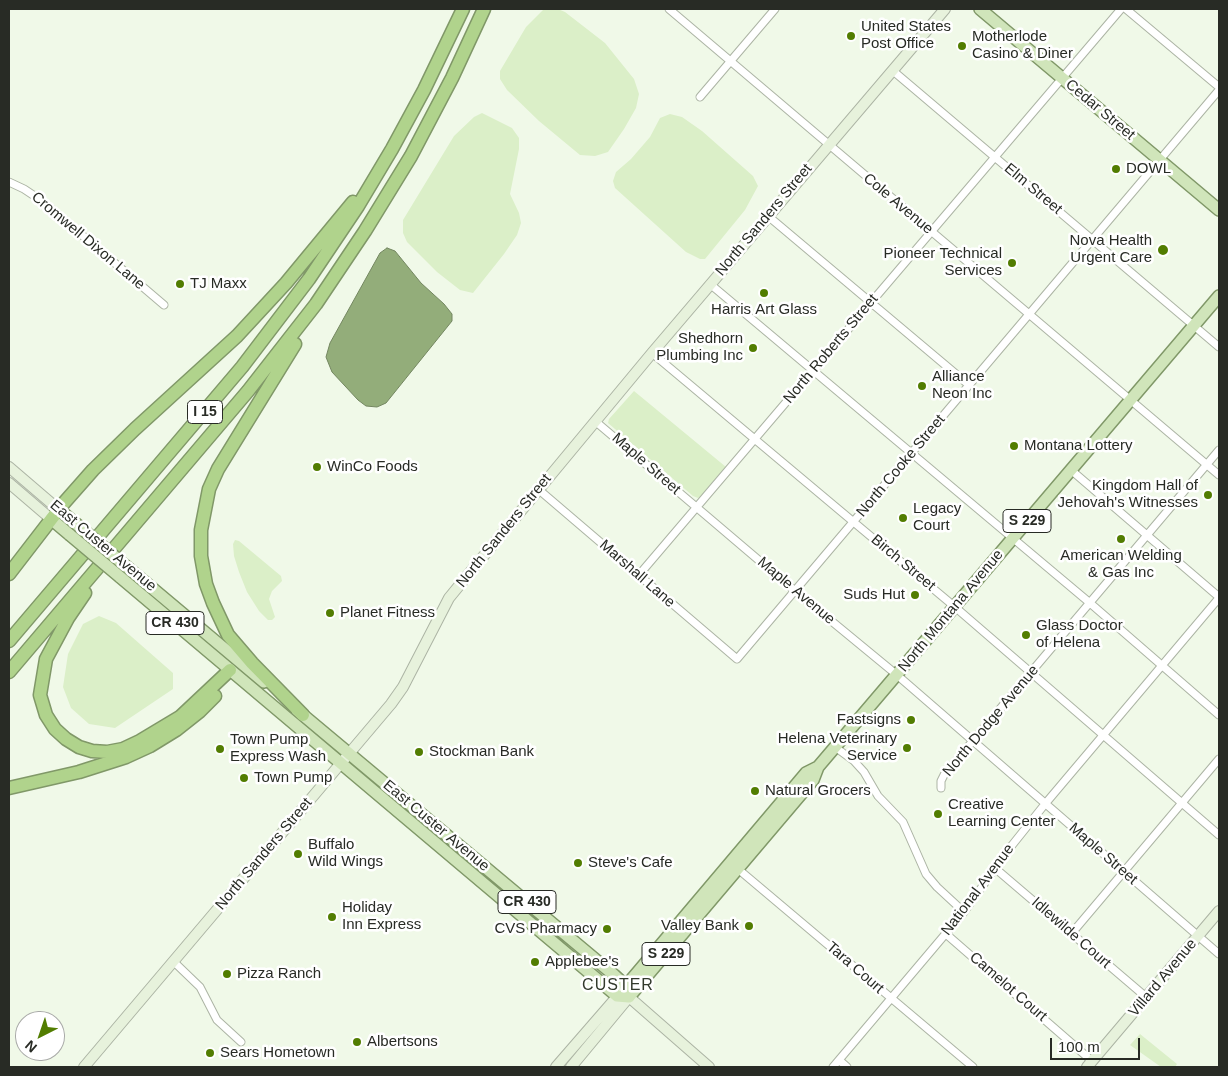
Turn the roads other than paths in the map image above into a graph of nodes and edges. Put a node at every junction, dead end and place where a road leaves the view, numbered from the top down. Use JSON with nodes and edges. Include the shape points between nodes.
{"nodes":[{"id":1,"x":463,"y":9,"type":"edge"},
{"id":2,"x":484,"y":9,"type":"edge"},
{"id":3,"x":490,"y":9,"type":"edge"},
{"id":4,"x":668,"y":9,"type":"edge"},
{"id":5,"x":775,"y":9,"type":"edge"},
{"id":6,"x":945,"y":9,"type":"edge"},
{"id":7,"x":980,"y":9,"type":"edge"},
{"id":8,"x":1121,"y":9,"type":"edge"},
{"id":9,"x":1126,"y":9,"type":"edge"},
{"id":10,"x":462,"y":58,"type":"junction"},
{"id":11,"x":729,"y":62,"type":"junction"},
{"id":12,"x":892,"y":70,"type":"junction"},
{"id":13,"x":1062,"y":78,"type":"junction"},
{"id":14,"x":1219,"y":89,"type":"edge"},
{"id":15,"x":700,"y":97,"type":"dead end"},
{"id":16,"x":828,"y":145,"type":"junction"},
{"id":17,"x":994,"y":156,"type":"junction"},
{"id":18,"x":1160,"y":160,"type":"junction"},
{"id":19,"x":381,"y":168,"type":"junction"},
{"id":20,"x":9,"y":182,"type":"edge"},
{"id":21,"x":1219,"y":210,"type":"edge"},
{"id":22,"x":768,"y":216,"type":"junction"},
{"id":23,"x":930,"y":232,"type":"junction"},
{"id":24,"x":1092,"y":240,"type":"junction"},
{"id":25,"x":341,"y":268,"type":"junction"},
{"id":26,"x":710,"y":284,"type":"junction"},
{"id":27,"x":1219,"y":296,"type":"edge"},
{"id":28,"x":870,"y":302,"type":"junction"},
{"id":29,"x":164,"y":305,"type":"dead end"},
{"id":30,"x":1029,"y":315,"type":"junction"},
{"id":31,"x":1194,"y":326,"type":"junction"},
{"id":32,"x":1219,"y":347,"type":"edge"},
{"id":33,"x":652,"y":353,"type":"junction"},
{"id":34,"x":812,"y":370,"type":"junction"},
{"id":35,"x":969,"y":385,"type":"junction"},
{"id":36,"x":1131,"y":400,"type":"junction"},
{"id":37,"x":595,"y":421,"type":"junction"},
{"id":38,"x":754,"y":439,"type":"junction"},
{"id":39,"x":1219,"y":450,"type":"edge"},
{"id":40,"x":911,"y":454,"type":"junction"},
{"id":41,"x":1207,"y":465,"type":"junction"},
{"id":42,"x":9,"y":467,"type":"edge"},
{"id":43,"x":1071,"y":470,"type":"junction"},
{"id":44,"x":1219,"y":475,"type":"edge"},
{"id":45,"x":9,"y":484,"type":"edge"},
{"id":46,"x":538,"y":488,"type":"junction"},
{"id":47,"x":696,"y":507,"type":"junction"},
{"id":48,"x":54,"y":514,"type":"junction"},
{"id":49,"x":853,"y":522,"type":"junction"},
{"id":50,"x":134,"y":525,"type":"junction"},
{"id":51,"x":1148,"y":534,"type":"junction"},
{"id":52,"x":1012,"y":538,"type":"junction"},
{"id":53,"x":9,"y":574,"type":"edge"},
{"id":54,"x":638,"y":576,"type":"junction"},
{"id":55,"x":795,"y":591,"type":"junction"},
{"id":56,"x":1219,"y":598,"type":"edge"},
{"id":57,"x":1090,"y":603,"type":"junction"},
{"id":58,"x":955,"y":606,"type":"junction"},
{"id":59,"x":9,"y":641,"type":"edge"},
{"id":60,"x":737,"y":659,"type":"joint"},
{"id":61,"x":1162,"y":666,"type":"junction"},
{"id":62,"x":235,"y":669,"type":"junction"},
{"id":63,"x":9,"y":672,"type":"edge"},
{"id":64,"x":1031,"y":673,"type":"junction"},
{"id":65,"x":897,"y":675,"type":"junction"},
{"id":66,"x":303,"y":715,"type":"junction"},
{"id":67,"x":1219,"y":715,"type":"edge"},
{"id":68,"x":1103,"y":735,"type":"junction"},
{"id":69,"x":973,"y":742,"type":"junction"},
{"id":70,"x":835,"y":747,"type":"junction"},
{"id":71,"x":349,"y":753,"type":"junction"},
{"id":72,"x":1219,"y":759,"type":"edge"},
{"id":73,"x":340,"y":764,"type":"junction"},
{"id":74,"x":818,"y":767,"type":"junction"},
{"id":75,"x":9,"y":788,"type":"edge"},
{"id":76,"x":941,"y":788,"type":"dead end"},
{"id":77,"x":1182,"y":803,"type":"junction"},
{"id":78,"x":1045,"y":804,"type":"junction"},
{"id":79,"x":1219,"y":835,"type":"edge"},
{"id":80,"x":738,"y":869,"type":"junction"},
{"id":81,"x":996,"y":869,"type":"junction"},
{"id":82,"x":1124,"y":871,"type":"junction"},
{"id":83,"x":1219,"y":911,"type":"edge"},
{"id":84,"x":964,"y":912,"type":"junction"},
{"id":85,"x":1072,"y":933,"type":"junction"},
{"id":86,"x":946,"y":934,"type":"junction"},
{"id":87,"x":1198,"y":936,"type":"junction"},
{"id":88,"x":1219,"y":954,"type":"edge"},
{"id":89,"x":174,"y":961,"type":"junction"},
{"id":90,"x":627,"y":992,"type":"junction"},
{"id":91,"x":617,"y":996,"type":"junction"},
{"id":92,"x":1146,"y":997,"type":"junction"},
{"id":93,"x":891,"y":999,"type":"junction"},
{"id":94,"x":241,"y":1042,"type":"dead end"},
{"id":95,"x":839,"y":1060,"type":"junction"},
{"id":96,"x":1089,"y":1064,"type":"edge"},
{"id":97,"x":84,"y":1067,"type":"edge"},
{"id":98,"x":556,"y":1067,"type":"edge"},
{"id":99,"x":571,"y":1067,"type":"edge"},
{"id":100,"x":709,"y":1067,"type":"edge"},
{"id":101,"x":833,"y":1067,"type":"edge"},
{"id":102,"x":847,"y":1067,"type":"edge"},
{"id":103,"x":972,"y":1067,"type":"edge"}],
"edges":[{"from":1,"to":19,"type":"highway","number":"I 15"},
{"from":2,"to":10,"type":"highway","number":"I 15"},
{"from":3,"to":10,"type":"highway"},
{"from":4,"to":11,"type":"street","name":"Cole Avenue"},
{"from":5,"to":11,"type":"street"},
{"from":6,"to":12,"type":"street","name":"North Sanders Street"},
{"from":7,"to":13,"type":"main road","name":"Cedar Street"},
{"from":8,"to":13,"type":"street","name":"North Roberts Street"},
{"from":9,"to":14,"type":"street"},
{"from":10,"to":25,"type":"highway","number":"I 15","via":[[404,169]]},
{"from":11,"to":15,"type":"street"},
{"from":11,"to":16,"type":"street","name":"Cole Avenue"},
{"from":12,"to":16,"type":"street","name":"North Sanders Street"},
{"from":12,"to":17,"type":"street","name":"Elm Street"},
{"from":13,"to":17,"type":"street","name":"North Roberts Street"},
{"from":13,"to":18,"type":"main road","name":"Cedar Street"},
{"from":14,"to":18,"type":"street","name":"North Cooke Street"},
{"from":16,"to":22,"type":"street","name":"North Sanders Street"},
{"from":16,"to":23,"type":"street","name":"Cole Avenue"},
{"from":17,"to":23,"type":"street","name":"North Roberts Street"},
{"from":17,"to":24,"type":"street","name":"Elm Street"},
{"from":18,"to":21,"type":"main road","name":"Cedar Street"},
{"from":18,"to":24,"type":"street","name":"North Cooke Street"},
{"from":19,"to":48,"type":"highway","via":[[262,310],[215,358],[113,449]]},
{"from":19,"to":59,"type":"highway","number":"I 15","via":[[326,255],[270,333]]},
{"from":20,"to":29,"type":"street","name":"Cromwell Dixon Lane","via":[[42,201]]},
{"from":22,"to":26,"type":"street","name":"North Sanders Street"},
{"from":22,"to":28,"type":"street"},
{"from":23,"to":28,"type":"street","name":"North Roberts Street"},
{"from":23,"to":30,"type":"street","name":"Cole Avenue"},
{"from":24,"to":30,"type":"street","name":"North Cooke Street"},
{"from":24,"to":31,"type":"street","name":"Elm Street"},
{"from":25,"to":50,"type":"highway","number":"I 15","via":[[267,368]]},
{"from":25,"to":66,"type":"highway","via":[[218,469],[209,490],[201,530],[206,584],[228,635]]},
{"from":26,"to":33,"type":"street","name":"North Sanders Street"},
{"from":26,"to":34,"type":"street"},
{"from":27,"to":31,"type":"main road","name":"North Montana Avenue","number":"S 229"},
{"from":28,"to":34,"type":"street","name":"North Roberts Street"},
{"from":28,"to":35,"type":"street"},
{"from":30,"to":35,"type":"street","name":"North Cooke Street"},
{"from":30,"to":36,"type":"street","name":"Cole Avenue"},
{"from":31,"to":32,"type":"street","name":"Elm Street"},
{"from":31,"to":36,"type":"main road","name":"North Montana Avenue","number":"S 229"},
{"from":33,"to":37,"type":"street","name":"North Sanders Street"},
{"from":33,"to":38,"type":"street","name":"Birch Street"},
{"from":34,"to":38,"type":"street","name":"North Roberts Street"},
{"from":34,"to":40,"type":"street"},
{"from":35,"to":40,"type":"street","name":"North Cooke Street"},
{"from":36,"to":41,"type":"street","name":"Cole Avenue"},
{"from":36,"to":43,"type":"main road","name":"North Montana Avenue","number":"S 229"},
{"from":37,"to":46,"type":"street","name":"North Sanders Street"},
{"from":37,"to":47,"type":"street","name":"Maple Street"},
{"from":38,"to":47,"type":"street","name":"North Roberts Street"},
{"from":38,"to":49,"type":"street","name":"Birch Street"},
{"from":39,"to":41,"type":"street","name":"North Dodge Avenue"},
{"from":40,"to":49,"type":"street","name":"North Cooke Street"},
{"from":40,"to":52,"type":"street"},
{"from":41,"to":44,"type":"street","name":"Cole Avenue"},
{"from":41,"to":51,"type":"street","name":"North Dodge Avenue"},
{"from":42,"to":48,"type":"street","name":"East Custer Avenue","number":"CR 430"},
{"from":43,"to":51,"type":"street"},
{"from":43,"to":52,"type":"main road","name":"North Montana Avenue","number":"S 229"},
{"from":45,"to":48,"type":"street","name":"East Custer Avenue","number":"CR 430"},
{"from":46,"to":54,"type":"street","name":"Marshall Lane"},
{"from":46,"to":71,"type":"street","name":"North Sanders Street","via":[[449,598],[403,687]]},
{"from":47,"to":54,"type":"street","name":"North Roberts Street"},
{"from":47,"to":55,"type":"street","name":"Maple Avenue"},
{"from":48,"to":53,"type":"highway"},
{"from":48,"to":62,"type":"main road","name":"East Custer Avenue","number":"CR 430","bridge":true,"via":[[70,535]]},
{"from":48,"to":62,"type":"main road","name":"East Custer Avenue","number":"CR 430","bridge":true,"via":[[81,528],[127,567]]},
{"from":49,"to":55,"type":"street","name":"North Cooke Street"},
{"from":49,"to":58,"type":"street","name":"Birch Street"},
{"from":50,"to":62,"type":"highway","via":[[68,618],[46,659],[40,694],[46,715],[55,729],[66,739],[92,751],[123,749],[180,717]]},
{"from":50,"to":63,"type":"highway","number":"I 15"},
{"from":51,"to":56,"type":"street"},
{"from":51,"to":57,"type":"street","name":"North Dodge Avenue"},
{"from":52,"to":57,"type":"street"},
{"from":52,"to":58,"type":"main road","name":"North Montana Avenue","number":"S 229"},
{"from":54,"to":60,"type":"street","name":"Marshall Lane"},
{"from":55,"to":60,"type":"street","name":"North Cooke Street"},
{"from":55,"to":65,"type":"street","name":"Maple Avenue"},
{"from":56,"to":61,"type":"street","name":"National Avenue"},
{"from":57,"to":61,"type":"street"},
{"from":57,"to":64,"type":"street","name":"North Dodge Avenue"},
{"from":58,"to":64,"type":"street","name":"Birch Street"},
{"from":58,"to":65,"type":"main road","name":"North Montana Avenue","number":"S 229"},
{"from":61,"to":67,"type":"street"},
{"from":61,"to":68,"type":"street","name":"National Avenue"},
{"from":62,"to":66,"type":"main road","name":"East Custer Avenue","number":"CR 430"},
{"from":62,"to":73,"type":"main road","name":"East Custer Avenue","number":"CR 430"},
{"from":62,"to":75,"type":"highway","via":[[200,711],[150,746],[80,772]]},
{"from":64,"to":68,"type":"street","name":"Birch Street"},
{"from":64,"to":69,"type":"street","name":"North Dodge Avenue"},
{"from":65,"to":69,"type":"street","name":"Maple Street"},
{"from":65,"to":70,"type":"main road","name":"North Montana Avenue","number":"S 229"},
{"from":66,"to":71,"type":"main road","name":"East Custer Avenue","number":"CR 430"},
{"from":68,"to":77,"type":"street","name":"Birch Street"},
{"from":68,"to":78,"type":"street","name":"National Avenue"},
{"from":69,"to":76,"type":"street","name":"North Dodge Avenue","via":[[944,775]]},
{"from":69,"to":78,"type":"street","name":"Maple Street"},
{"from":70,"to":74,"type":"main road","name":"North Montana Avenue","number":"S 229"},
{"from":70,"to":84,"type":"street","via":[[864,772],[878,796],[902,822],[926,874]]},
{"from":71,"to":73,"type":"street","name":"North Sanders Street"},
{"from":71,"to":90,"type":"main road","name":"East Custer Avenue","number":"CR 430"},
{"from":72,"to":77,"type":"street"},
{"from":73,"to":89,"type":"street","name":"North Sanders Street"},
{"from":73,"to":91,"type":"main road","name":"East Custer Avenue","number":"CR 430"},
{"from":74,"to":80,"type":"main road","name":"North Montana Avenue","number":"S 229","via":[[813,780]]},
{"from":74,"to":90,"type":"main road","name":"North Montana Avenue","number":"S 229","via":[[800,780]]},
{"from":77,"to":79,"type":"street","name":"Birch Street"},
{"from":77,"to":82,"type":"street"},
{"from":78,"to":81,"type":"street","name":"National Avenue"},
{"from":78,"to":82,"type":"street","name":"Maple Street"},
{"from":80,"to":90,"type":"main road","name":"North Montana Avenue","number":"S 229"},
{"from":80,"to":93,"type":"street","name":"Tara Court"},
{"from":81,"to":84,"type":"street","name":"National Avenue"},
{"from":81,"to":85,"type":"street","name":"Idlewilde Court"},
{"from":82,"to":85,"type":"street"},
{"from":82,"to":87,"type":"street","name":"Maple Street"},
{"from":83,"to":87,"type":"street","name":"Villard Avenue"},
{"from":84,"to":86,"type":"street","name":"National Avenue"},
{"from":85,"to":92,"type":"street","name":"Idlewilde Court"},
{"from":86,"to":93,"type":"street","name":"National Avenue"},
{"from":86,"to":96,"type":"street","name":"Camelot Court"},
{"from":87,"to":88,"type":"street","name":"Maple Street"},
{"from":87,"to":92,"type":"street","name":"Villard Avenue"},
{"from":89,"to":94,"type":"street","via":[[200,987],[217,1020]]},
{"from":89,"to":97,"type":"street","name":"North Sanders Street"},
{"from":90,"to":91,"type":"main road"},
{"from":90,"to":99,"type":"street","name":"North Montana Avenue","number":"S 229"},
{"from":90,"to":100,"type":"street"},
{"from":91,"to":98,"type":"street"},
{"from":92,"to":96,"type":"street","name":"Villard Avenue"},
{"from":93,"to":95,"type":"street","name":"National Avenue"},
{"from":93,"to":103,"type":"street","name":"Tara Court"},
{"from":95,"to":101,"type":"street","name":"National Avenue"},
{"from":95,"to":102,"type":"street"}]}
